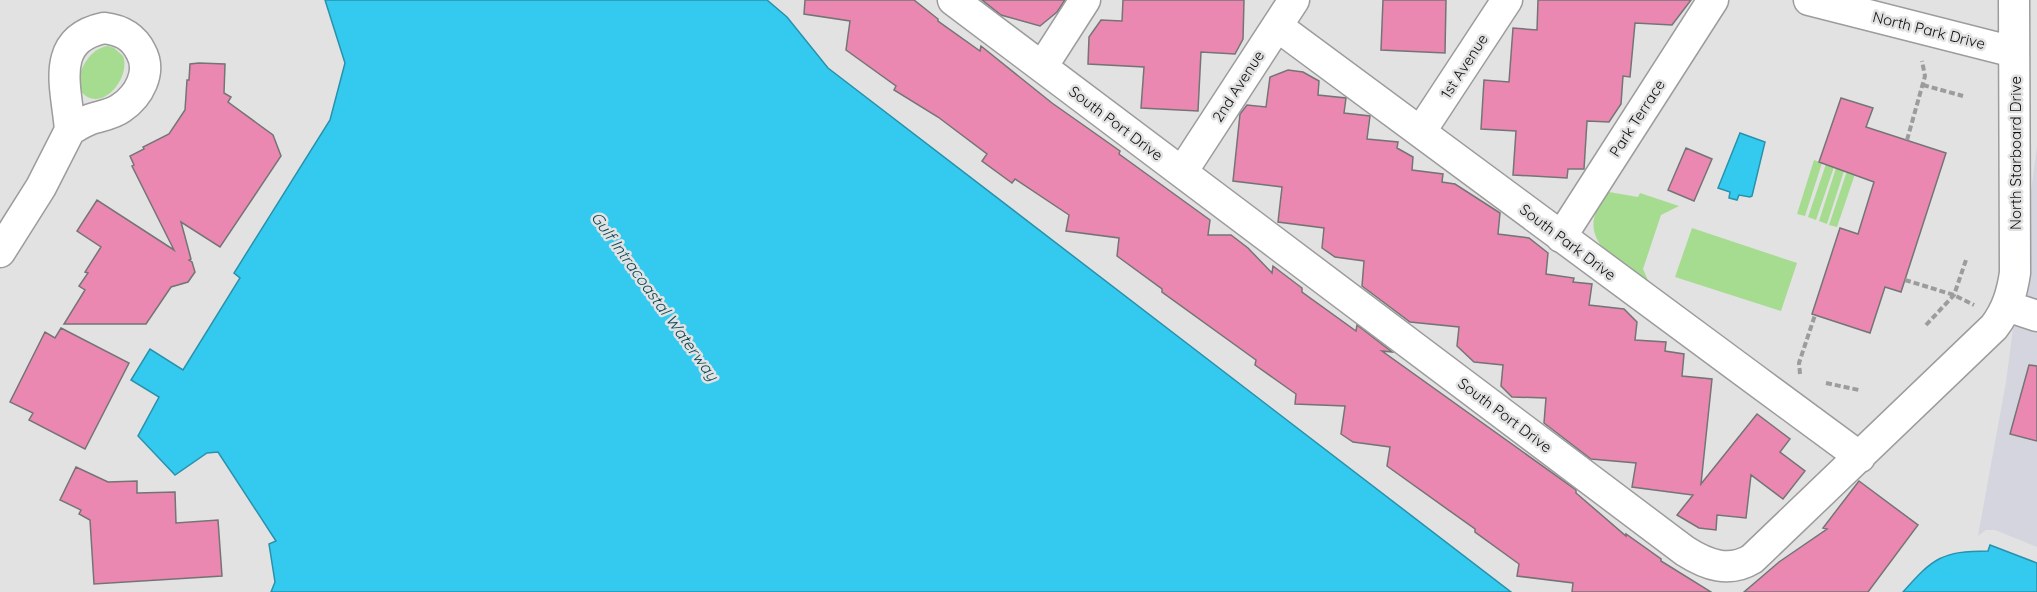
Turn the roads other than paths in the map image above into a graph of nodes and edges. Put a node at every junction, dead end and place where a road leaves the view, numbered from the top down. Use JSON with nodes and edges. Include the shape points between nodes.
{"nodes":[{"id":1,"x":953,"y":0,"type":"edge"},
{"id":2,"x":1085,"y":0,"type":"edge"},
{"id":3,"x":1294,"y":0,"type":"edge"},
{"id":4,"x":1507,"y":0,"type":"edge"},
{"id":5,"x":1713,"y":0,"type":"edge"},
{"id":6,"x":1809,"y":0,"type":"edge"},
{"id":7,"x":2014,"y":0,"type":"edge"},
{"id":8,"x":1277,"y":26,"type":"junction"},
{"id":9,"x":2014,"y":52,"type":"junction"},
{"id":10,"x":1042,"y":67,"type":"junction"},
{"id":11,"x":70,"y":130,"type":"dead end"},
{"id":12,"x":1421,"y":131,"type":"junction"},
{"id":13,"x":1182,"y":172,"type":"junction"},
{"id":14,"x":1561,"y":237,"type":"junction"},
{"id":15,"x":0,"y":252,"type":"edge"},
{"id":16,"x":2026,"y":277,"type":"edge"},
{"id":17,"x":2005,"y":311,"type":"junction"},
{"id":18,"x":2037,"y":316,"type":"edge"},
{"id":19,"x":1860,"y":457,"type":"junction"}],
"edges":[{"from":1,"to":10,"type":"street","name":"South Port Drive"},
{"from":2,"to":10,"type":"street"},
{"from":3,"to":8,"type":"street","name":"2nd Avenue"},
{"from":4,"to":12,"type":"street","name":"1st Avenue"},
{"from":5,"to":14,"type":"street","name":"Park Terrace"},
{"from":6,"to":9,"type":"street","name":"North Park Drive"},
{"from":7,"to":9,"type":"street","name":"North Starboard Drive"},
{"from":8,"to":12,"type":"street","name":"South Park Drive"},
{"from":8,"to":13,"type":"street","name":"2nd Avenue"},
{"from":9,"to":16,"type":"street","name":"North Starboard Drive"},
{"from":10,"to":13,"type":"street","name":"South Port Drive"},
{"from":11,"to":15,"type":"street","via":[[41,187]]},
{"from":12,"to":14,"type":"street","name":"South Park Drive"},
{"from":13,"to":19,"type":"street","name":"South Port Drive","via":[[1706,563],[1726,567],[1745,563]]},
{"from":14,"to":19,"type":"street","name":"South Park Drive"},
{"from":16,"to":17,"type":"street","name":"North Starboard Drive"},
{"from":17,"to":18,"type":"street"},
{"from":17,"to":19,"type":"street","name":"South Port Drive","via":[[1994,327]]}]}
